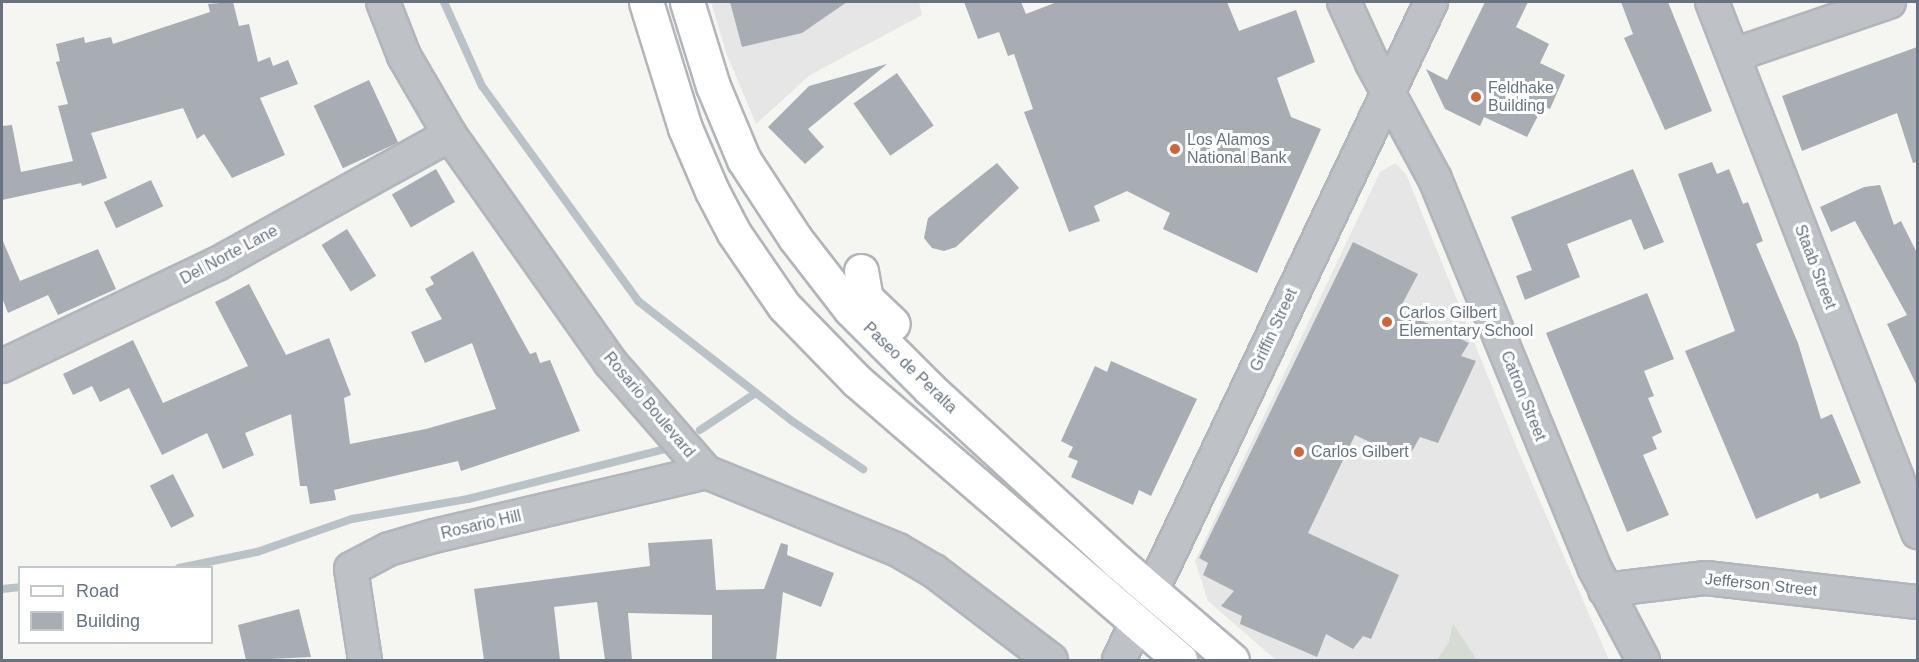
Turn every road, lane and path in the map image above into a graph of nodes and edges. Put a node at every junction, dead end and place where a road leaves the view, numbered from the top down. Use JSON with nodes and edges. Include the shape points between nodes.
{"nodes":[{"id":1,"x":383,"y":2,"type":"edge"},
{"id":2,"x":646,"y":2,"type":"edge"},
{"id":3,"x":687,"y":2,"type":"edge"},
{"id":4,"x":1344,"y":2,"type":"edge"},
{"id":5,"x":1431,"y":2,"type":"edge"},
{"id":6,"x":1712,"y":2,"type":"edge"},
{"id":7,"x":1889,"y":2,"type":"edge"},
{"id":8,"x":1734,"y":56,"type":"junction"},
{"id":9,"x":1387,"y":92,"type":"junction"},
{"id":10,"x":450,"y":135,"type":"junction"},
{"id":11,"x":861,"y":271,"type":"dead end"},
{"id":12,"x":2,"y":366,"type":"edge"},
{"id":13,"x":930,"y":389,"type":"junction"},
{"id":14,"x":706,"y":472,"type":"junction"},
{"id":15,"x":1917,"y":532,"type":"edge"},
{"id":16,"x":1605,"y":590,"type":"junction"},
{"id":17,"x":1151,"y":591,"type":"junction"},
{"id":18,"x":1917,"y":602,"type":"edge"},
{"id":19,"x":1137,"y":622,"type":"junction"},
{"id":20,"x":365,"y":660,"type":"edge"},
{"id":21,"x":1051,"y":660,"type":"edge"},
{"id":22,"x":1119,"y":660,"type":"edge"},
{"id":23,"x":1180,"y":660,"type":"edge"},
{"id":24,"x":1232,"y":660,"type":"edge"},
{"id":25,"x":1643,"y":660,"type":"edge"}],
"edges":[{"from":1,"to":10,"type":"street","name":"Rosario Boulevard","via":[[404,56]]},
{"from":2,"to":19,"type":"main road","via":[[681,118],[712,191],[734,233],[784,306],[857,381]]},
{"from":3,"to":13,"type":"main road","name":"Paseo de Peralta","via":[[712,86],[744,160],[795,238],[850,309]]},
{"from":4,"to":9,"type":"street","name":"Catron Street"},
{"from":5,"to":9,"type":"street","name":"Griffin Street"},
{"from":6,"to":8,"type":"street","name":"Staab Street"},
{"from":7,"to":8,"type":"street"},
{"from":8,"to":15,"type":"street","name":"Staab Street"},
{"from":9,"to":16,"type":"street","name":"Catron Street","via":[[1436,179]]},
{"from":9,"to":17,"type":"street","name":"Griffin Street"},
{"from":10,"to":12,"type":"street","name":"Del Norte Lane","via":[[217,264]]},
{"from":10,"to":14,"type":"street","name":"Rosario Boulevard","via":[[610,362]]},
{"from":11,"to":13,"type":"main road","via":[[866,298],[918,349]]},
{"from":13,"to":17,"type":"main road","name":"Paseo de Peralta"},
{"from":14,"to":20,"type":"street","name":"Rosario Hill","via":[[434,536],[389,549],[351,569]]},
{"from":14,"to":21,"type":"street","name":"Rosario Boulevard","via":[[898,550],[934,571]]},
{"from":16,"to":18,"type":"street","name":"Jefferson Street","via":[[1706,578]]},
{"from":16,"to":25,"type":"street","name":"Catron Street"},
{"from":17,"to":19,"type":"street","name":"Griffin Street"},
{"from":17,"to":24,"type":"main road","name":"Paseo de Peralta"},
{"from":19,"to":22,"type":"street","name":"Griffin Street"},
{"from":19,"to":23,"type":"main road"}]}
